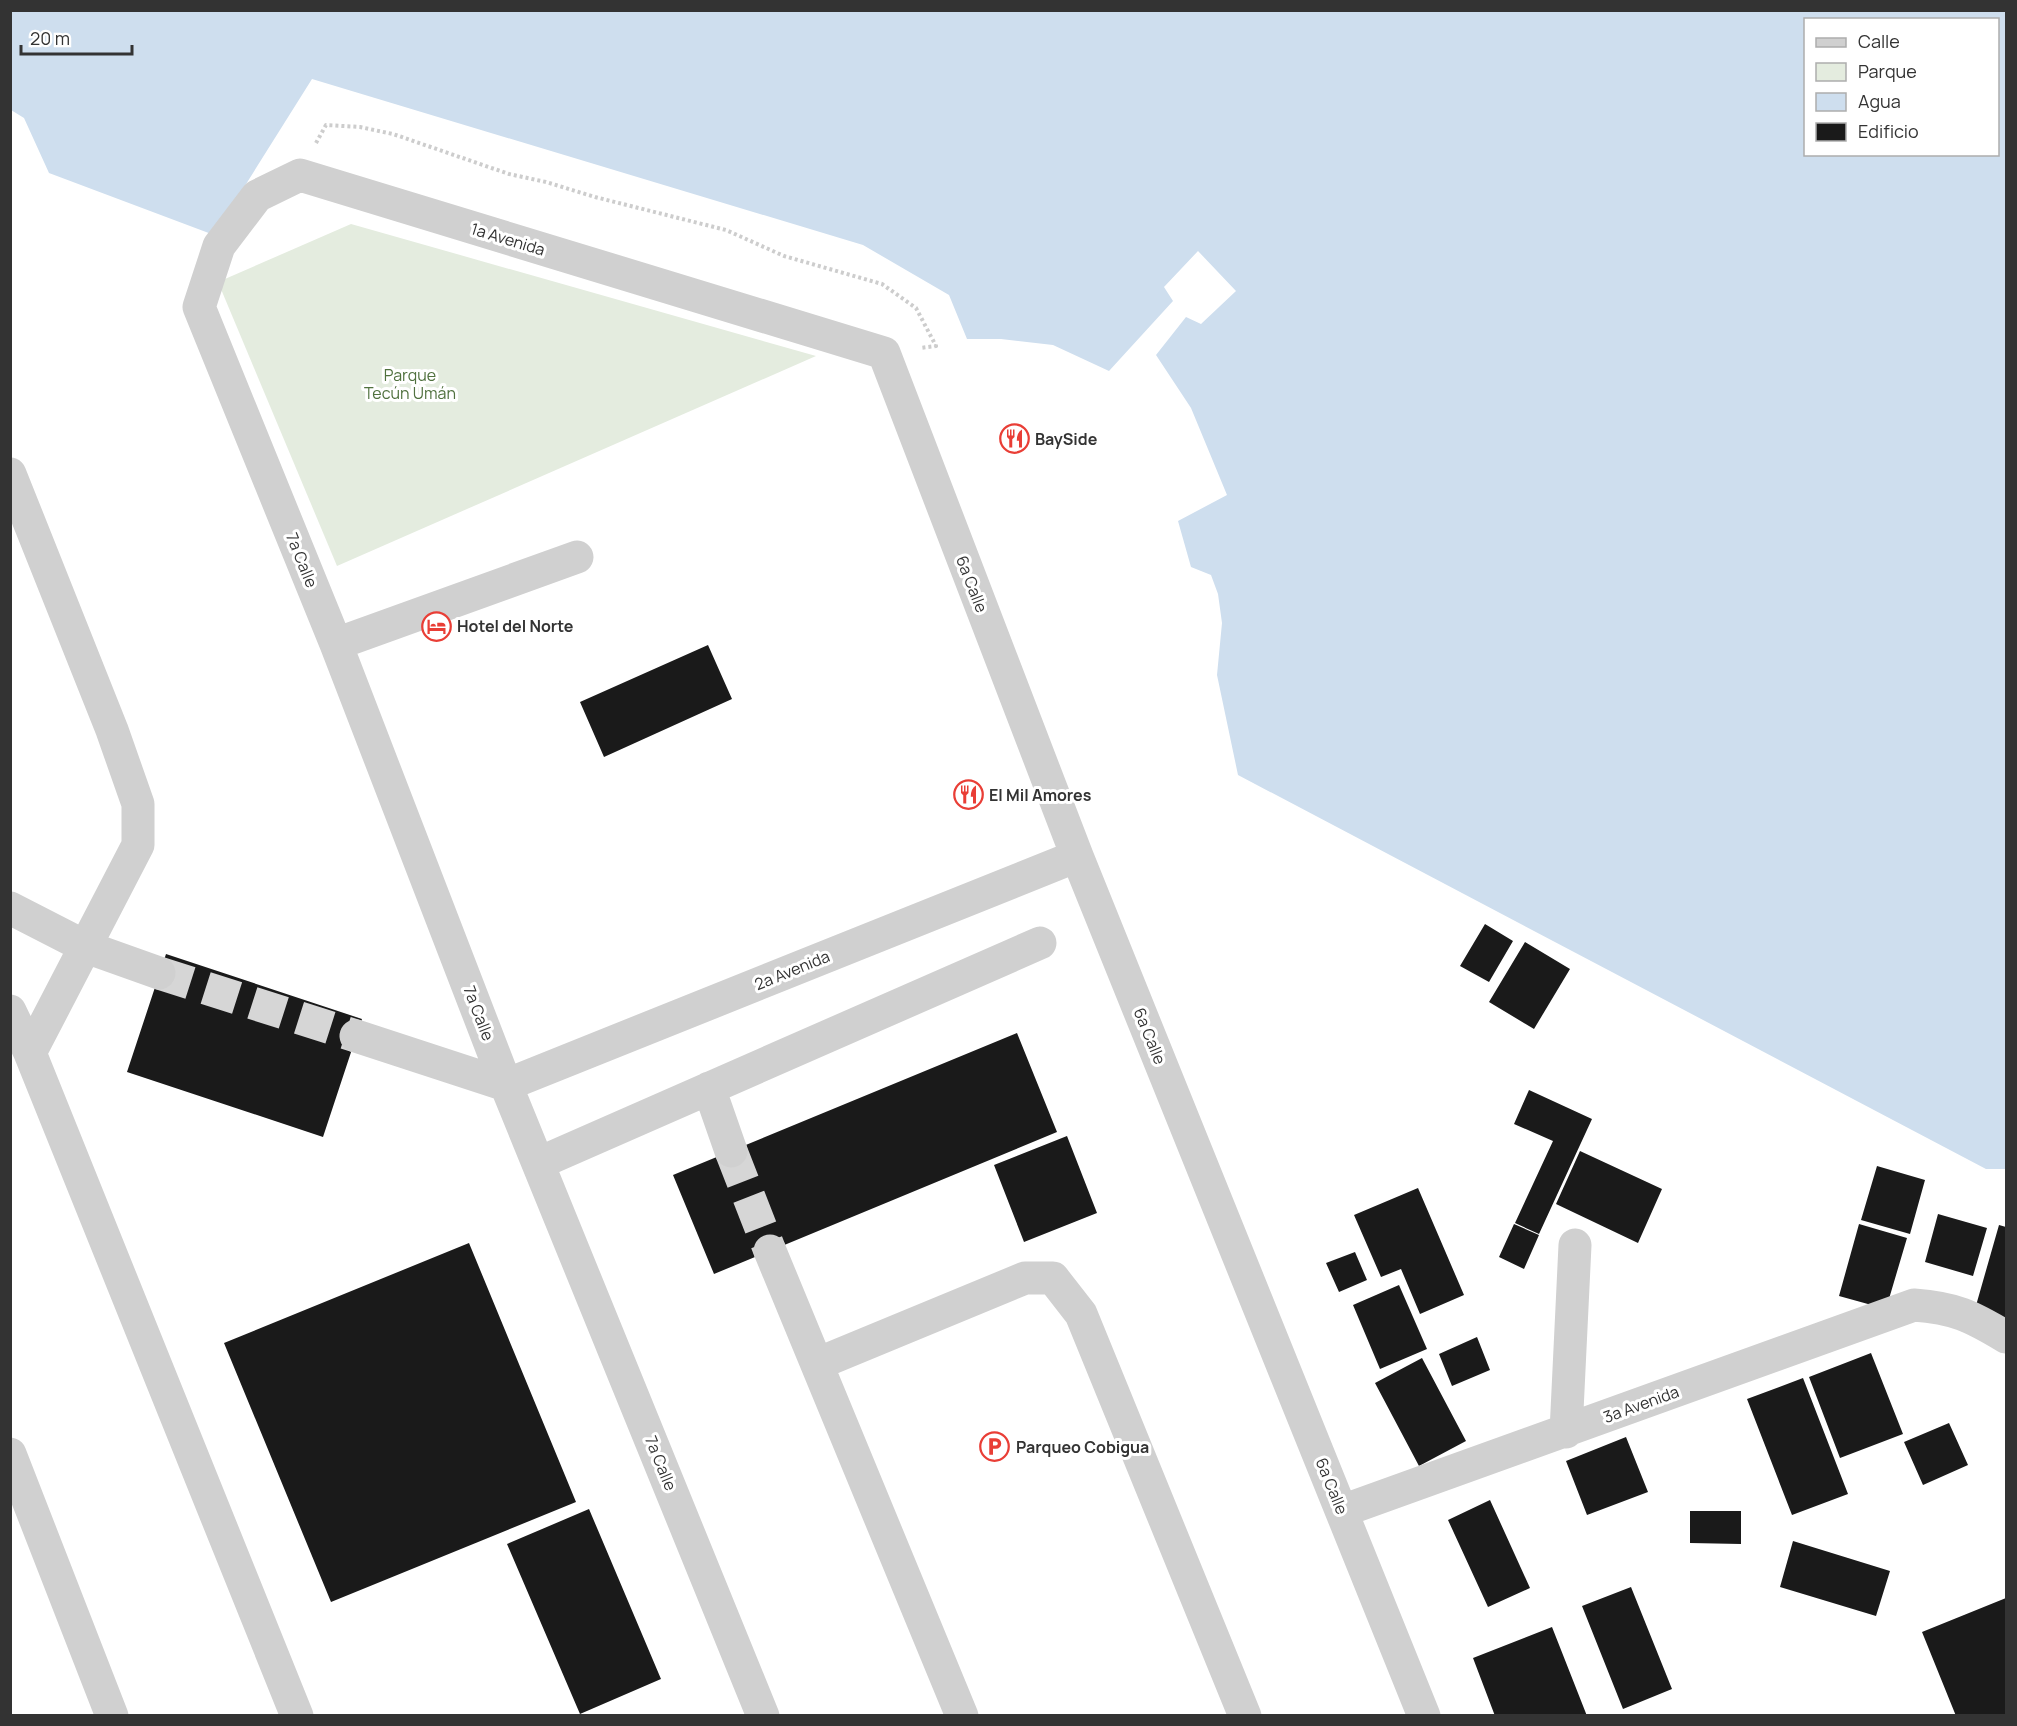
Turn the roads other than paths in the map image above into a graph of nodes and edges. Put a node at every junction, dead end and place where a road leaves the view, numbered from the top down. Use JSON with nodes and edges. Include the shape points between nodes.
{"nodes":[{"id":1,"x":199,"y":307,"type":"joint"},
{"id":2,"x":884,"y":353,"type":"joint"},
{"id":3,"x":10,"y":474,"type":"edge"},
{"id":4,"x":577,"y":557,"type":"dead end"},
{"id":5,"x":336,"y":644,"type":"junction"},
{"id":6,"x":1077,"y":856,"type":"junction"},
{"id":7,"x":10,"y":908,"type":"edge"},
{"id":8,"x":1040,"y":943,"type":"dead end"},
{"id":9,"x":86,"y":946,"type":"junction"},
{"id":10,"x":159,"y":973,"type":"tunnel mouth"},
{"id":11,"x":10,"y":1011,"type":"edge"},
{"id":12,"x":356,"y":1036,"type":"tunnel mouth"},
{"id":13,"x":30,"y":1053,"type":"junction"},
{"id":14,"x":506,"y":1085,"type":"junction"},
{"id":15,"x":709,"y":1088,"type":"junction"},
{"id":16,"x":731,"y":1151,"type":"tunnel mouth"},
{"id":17,"x":539,"y":1163,"type":"junction"},
{"id":18,"x":1575,"y":1245,"type":"dead end"},
{"id":19,"x":770,"y":1251,"type":"tunnel mouth"},
{"id":20,"x":2007,"y":1337,"type":"edge"},
{"id":21,"x":817,"y":1364,"type":"junction"},
{"id":22,"x":1566,"y":1432,"type":"junction"},
{"id":23,"x":10,"y":1454,"type":"edge"},
{"id":24,"x":1342,"y":1511,"type":"junction"},
{"id":25,"x":112,"y":1716,"type":"edge"},
{"id":26,"x":297,"y":1716,"type":"edge"},
{"id":27,"x":763,"y":1716,"type":"edge"},
{"id":28,"x":962,"y":1716,"type":"edge"},
{"id":29,"x":1245,"y":1716,"type":"edge"},
{"id":30,"x":1424,"y":1716,"type":"edge"}],
"edges":[{"from":1,"to":2,"type":"street","name":"1a Avenida","via":[[219,246],[257,196],[300,175]]},
{"from":1,"to":5,"type":"street","name":"7a Calle"},
{"from":2,"to":6,"type":"street","name":"6a Calle"},
{"from":3,"to":9,"type":"street","via":[[138,804],[138,845]]},
{"from":4,"to":5,"type":"street"},
{"from":5,"to":14,"type":"street","name":"7a Calle"},
{"from":6,"to":14,"type":"street","name":"2a Avenida"},
{"from":6,"to":24,"type":"street","name":"6a Calle"},
{"from":7,"to":9,"type":"street"},
{"from":8,"to":15,"type":"street"},
{"from":9,"to":10,"type":"street"},
{"from":9,"to":13,"type":"street"},
{"from":11,"to":13,"type":"street"},
{"from":12,"to":14,"type":"street"},
{"from":13,"to":26,"type":"street"},
{"from":14,"to":17,"type":"street","name":"7a Calle"},
{"from":15,"to":16,"type":"street"},
{"from":15,"to":17,"type":"street"},
{"from":17,"to":27,"type":"street","name":"7a Calle"},
{"from":18,"to":22,"type":"street"},
{"from":19,"to":21,"type":"street"},
{"from":20,"to":22,"type":"street","name":"3a Avenida","via":[[1971,1316],[1914,1305]]},
{"from":21,"to":28,"type":"street"},
{"from":21,"to":29,"type":"street","via":[[1024,1278],[1053,1278],[1081,1314]]},
{"from":22,"to":24,"type":"street","name":"3a Avenida"},
{"from":23,"to":25,"type":"street"},
{"from":24,"to":30,"type":"street","name":"6a Calle"}]}
